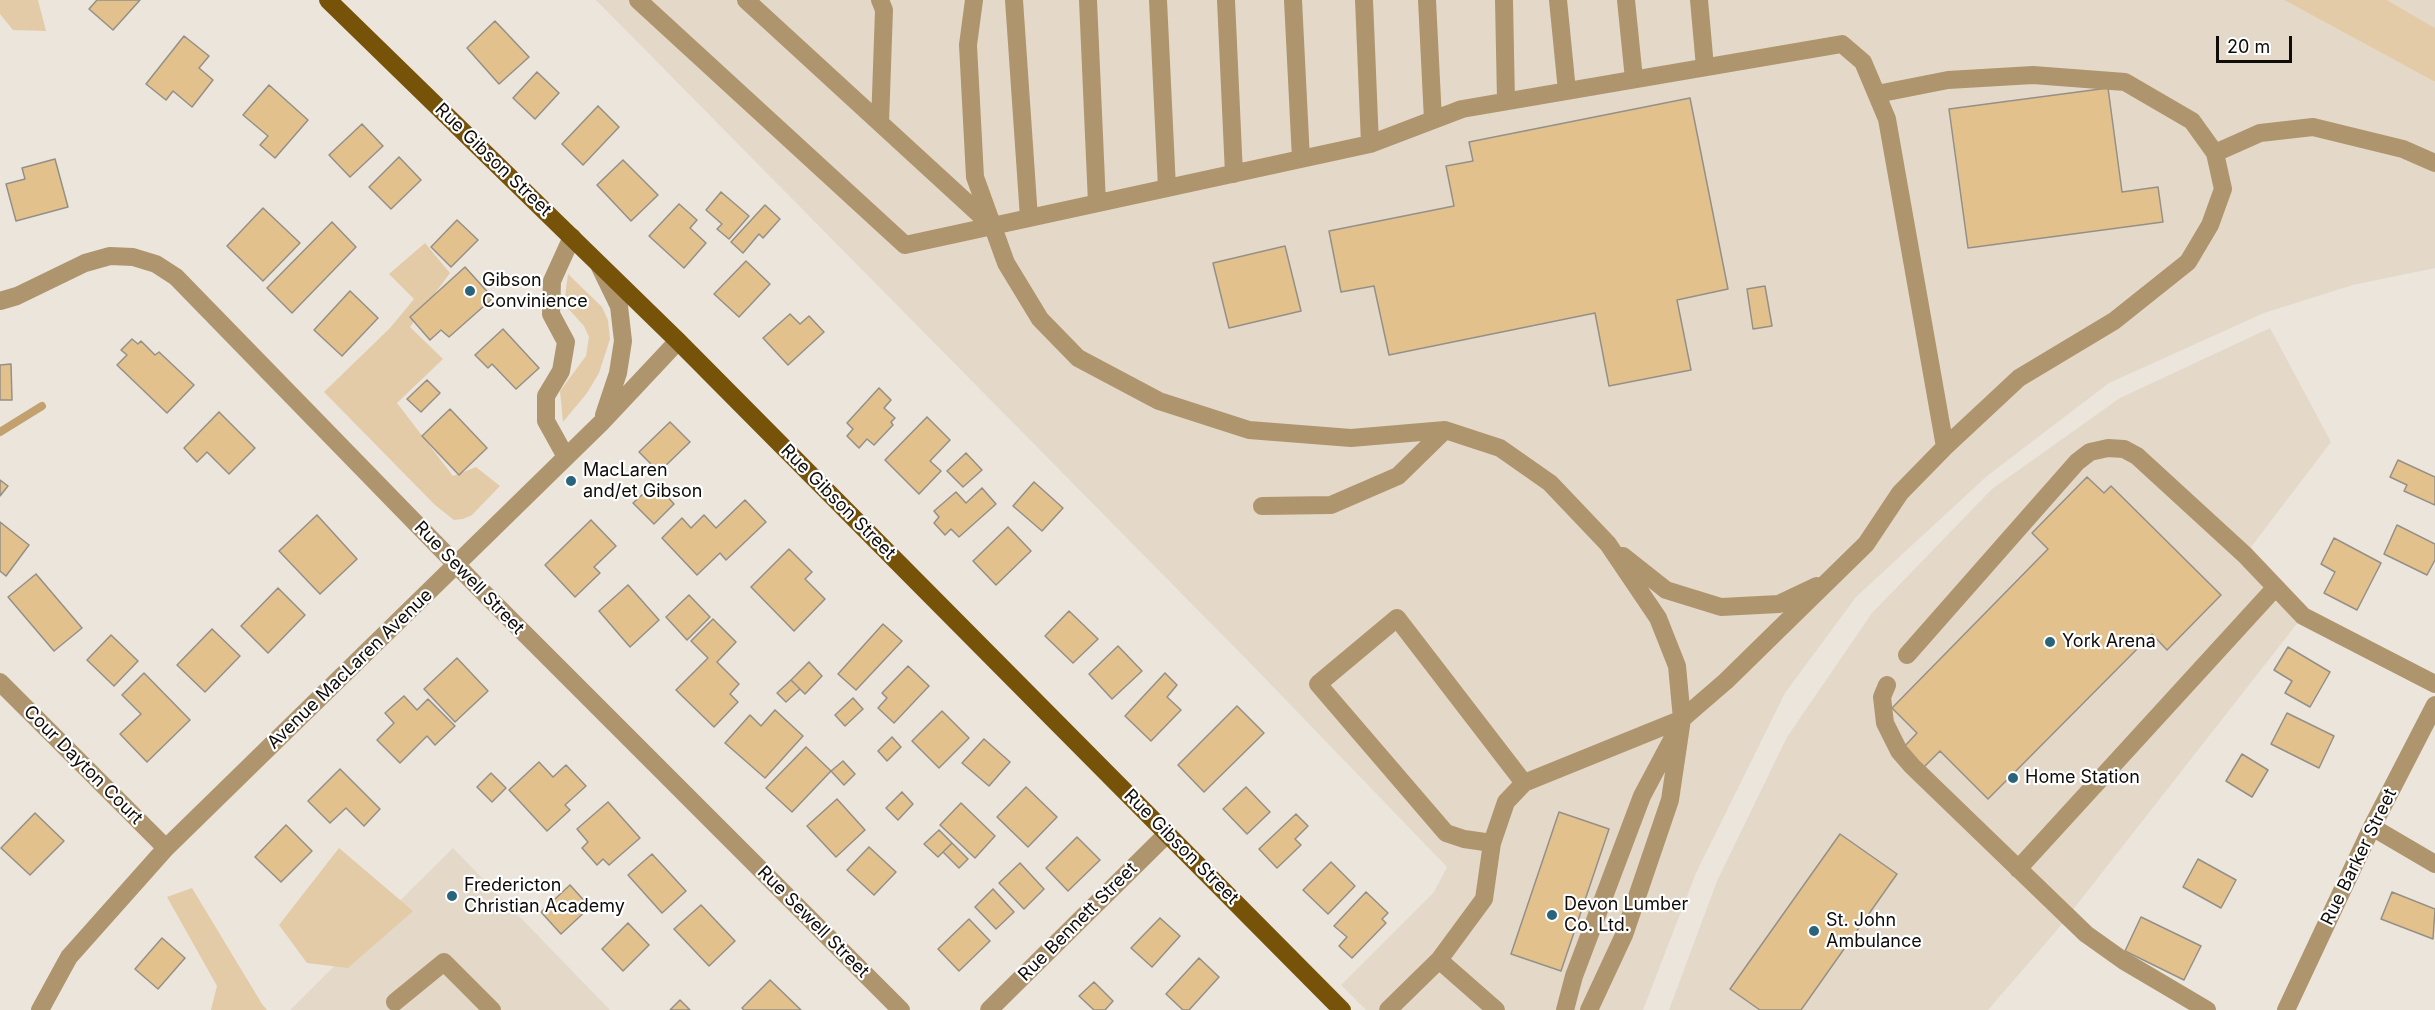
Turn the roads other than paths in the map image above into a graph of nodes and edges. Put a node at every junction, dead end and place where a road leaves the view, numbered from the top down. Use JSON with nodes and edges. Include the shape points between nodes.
{"nodes":[{"id":1,"x":328,"y":0,"type":"edge"},
{"id":2,"x":638,"y":0,"type":"edge"},
{"id":3,"x":746,"y":0,"type":"edge"},
{"id":4,"x":880,"y":0,"type":"edge"},
{"id":5,"x":974,"y":0,"type":"edge"},
{"id":6,"x":1014,"y":0,"type":"edge"},
{"id":7,"x":1088,"y":0,"type":"edge"},
{"id":8,"x":1158,"y":0,"type":"edge"},
{"id":9,"x":1226,"y":0,"type":"edge"},
{"id":10,"x":1293,"y":0,"type":"edge"},
{"id":11,"x":1364,"y":0,"type":"edge"},
{"id":12,"x":1427,"y":0,"type":"edge"},
{"id":13,"x":1504,"y":0,"type":"edge"},
{"id":14,"x":1558,"y":0,"type":"edge"},
{"id":15,"x":1626,"y":0,"type":"edge"},
{"id":16,"x":1699,"y":0,"type":"edge"},
{"id":17,"x":1706,"y":67,"type":"junction"},
{"id":18,"x":1634,"y":79,"type":"junction"},
{"id":19,"x":1567,"y":91,"type":"junction"},
{"id":20,"x":1877,"y":94,"type":"junction"},
{"id":21,"x":1506,"y":101,"type":"junction"},
{"id":22,"x":1433,"y":120,"type":"junction"},
{"id":23,"x":880,"y":123,"type":"junction"},
{"id":24,"x":1370,"y":144,"type":"junction"},
{"id":25,"x":2215,"y":153,"type":"junction"},
{"id":26,"x":1301,"y":159,"type":"junction"},
{"id":27,"x":2435,"y":163,"type":"edge"},
{"id":28,"x":1234,"y":174,"type":"junction"},
{"id":29,"x":1167,"y":188,"type":"junction"},
{"id":30,"x":1097,"y":203,"type":"junction"},
{"id":31,"x":1029,"y":218,"type":"junction"},
{"id":32,"x":993,"y":226,"type":"junction"},
{"id":33,"x":572,"y":237,"type":"junction"},
{"id":34,"x":598,"y":262,"type":"junction"},
{"id":35,"x":0,"y":301,"type":"edge"},
{"id":36,"x":678,"y":341,"type":"junction"},
{"id":37,"x":601,"y":423,"type":"junction"},
{"id":38,"x":1445,"y":430,"type":"junction"},
{"id":39,"x":1945,"y":447,"type":"junction"},
{"id":40,"x":566,"y":457,"type":"junction"},
{"id":41,"x":1262,"y":506,"type":"dead end"},
{"id":42,"x":1608,"y":544,"type":"junction"},
{"id":43,"x":457,"y":565,"type":"junction"},
{"id":44,"x":1830,"y":580,"type":"junction"},
{"id":45,"x":2275,"y":588,"type":"junction"},
{"id":46,"x":1907,"y":656,"type":"dead end"},
{"id":47,"x":0,"y":682,"type":"edge"},
{"id":48,"x":2435,"y":684,"type":"edge"},
{"id":49,"x":1887,"y":685,"type":"dead end"},
{"id":50,"x":2435,"y":705,"type":"edge"},
{"id":51,"x":1682,"y":719,"type":"junction"},
{"id":52,"x":1524,"y":783,"type":"junction"},
{"id":53,"x":2372,"y":827,"type":"junction"},
{"id":54,"x":1168,"y":833,"type":"junction"},
{"id":55,"x":1492,"y":843,"type":"junction"},
{"id":56,"x":166,"y":848,"type":"junction"},
{"id":57,"x":2435,"y":864,"type":"edge"},
{"id":58,"x":2018,"y":869,"type":"junction"},
{"id":59,"x":1438,"y":960,"type":"junction"},
{"id":60,"x":395,"y":1002,"type":"dead end"},
{"id":61,"x":40,"y":1010,"type":"edge"},
{"id":62,"x":492,"y":1010,"type":"edge"},
{"id":63,"x":901,"y":1010,"type":"edge"},
{"id":64,"x":989,"y":1010,"type":"edge"},
{"id":65,"x":1342,"y":1010,"type":"edge"},
{"id":66,"x":1389,"y":1010,"type":"edge"},
{"id":67,"x":1496,"y":1010,"type":"edge"},
{"id":68,"x":1565,"y":1010,"type":"edge"},
{"id":69,"x":1589,"y":1010,"type":"edge"},
{"id":70,"x":2207,"y":1010,"type":"edge"},
{"id":71,"x":2286,"y":1010,"type":"edge"}],
"edges":[{"from":1,"to":33,"type":"main road","name":"Rue Gibson Street"},
{"from":2,"to":32,"type":"street","via":[[905,245]]},
{"from":3,"to":23,"type":"street"},
{"from":4,"to":23,"type":"street","via":[[884,10]]},
{"from":5,"to":32,"type":"street","via":[[968,45],[975,177]]},
{"from":6,"to":31,"type":"street"},
{"from":7,"to":30,"type":"street"},
{"from":8,"to":29,"type":"street"},
{"from":9,"to":28,"type":"street"},
{"from":10,"to":26,"type":"street"},
{"from":11,"to":24,"type":"street"},
{"from":12,"to":22,"type":"street"},
{"from":13,"to":21,"type":"street"},
{"from":14,"to":19,"type":"street"},
{"from":15,"to":18,"type":"street"},
{"from":16,"to":17,"type":"street"},
{"from":17,"to":18,"type":"street"},
{"from":17,"to":20,"type":"street","via":[[1842,44],[1863,62]]},
{"from":18,"to":19,"type":"street"},
{"from":19,"to":21,"type":"street"},
{"from":20,"to":25,"type":"street","via":[[1948,80],[2022,76],[2125,81],[2192,121]]},
{"from":20,"to":39,"type":"street","via":[[1887,119]]},
{"from":21,"to":22,"type":"street","via":[[1462,109]]},
{"from":22,"to":24,"type":"street"},
{"from":23,"to":32,"type":"street"},
{"from":24,"to":26,"type":"street"},
{"from":25,"to":27,"type":"street","via":[[2260,133],[2313,127],[2403,150]]},
{"from":25,"to":39,"type":"street","via":[[2223,189],[2210,225],[2188,262],[2114,321],[2019,378]]},
{"from":26,"to":28,"type":"street"},
{"from":28,"to":29,"type":"street"},
{"from":29,"to":30,"type":"street"},
{"from":30,"to":31,"type":"street"},
{"from":31,"to":32,"type":"street"},
{"from":32,"to":38,"type":"street","via":[[1006,263],[1040,319],[1078,358],[1159,401],[1249,430],[1351,438]]},
{"from":33,"to":34,"type":"main road","name":"Rue Gibson Street"},
{"from":33,"to":40,"type":"street","via":[[552,281],[551,314],[566,342],[561,371],[546,396],[546,421]]},
{"from":34,"to":36,"type":"main road","name":"Rue Gibson Street"},
{"from":34,"to":37,"type":"street","via":[[619,306],[623,341],[618,373]]},
{"from":35,"to":43,"type":"street","name":"Rue Sewell Street","via":[[110,256],[156,264],[176,277]]},
{"from":36,"to":37,"type":"street","name":"Avenue MacLaren Avenue"},
{"from":36,"to":54,"type":"main road","name":"Rue Gibson Street"},
{"from":37,"to":40,"type":"street","name":"Avenue MacLaren Avenue"},
{"from":38,"to":41,"type":"street","via":[[1398,476],[1331,506]]},
{"from":38,"to":42,"type":"street","via":[[1500,448],[1550,483]]},
{"from":39,"to":44,"type":"street","via":[[1900,494],[1866,544]]},
{"from":40,"to":43,"type":"street","name":"Avenue MacLaren Avenue"},
{"from":42,"to":44,"type":"street","via":[[1666,590],[1721,607],[1779,604]]},
{"from":42,"to":51,"type":"street","via":[[1658,618],[1677,666]]},
{"from":43,"to":56,"type":"street","name":"Avenue MacLaren Avenue"},
{"from":43,"to":63,"type":"street","name":"Rue Sewell Street"},
{"from":44,"to":51,"type":"street"},
{"from":45,"to":46,"type":"street","via":[[2245,555],[2137,456],[2124,449],[2108,448],[2090,452],[2078,462]]},
{"from":45,"to":48,"type":"street","via":[[2303,616]]},
{"from":45,"to":58,"type":"street"},
{"from":47,"to":56,"type":"street","name":"Cour Dayton Court"},
{"from":49,"to":58,"type":"street","via":[[1882,711],[1899,751]]},
{"from":50,"to":53,"type":"street","name":"Rue Barker Street"},
{"from":51,"to":52,"type":"street"},
{"from":51,"to":68,"type":"street","via":[[1642,796],[1574,976]]},
{"from":51,"to":69,"type":"street","via":[[1670,800],[1624,935]]},
{"from":52,"to":55,"type":"street","via":[[1506,802]]},
{"from":52,"to":55,"type":"street","via":[[1397,618],[1318,684],[1446,833]]},
{"from":53,"to":57,"type":"street"},
{"from":53,"to":71,"type":"street","name":"Rue Barker Street"},
{"from":54,"to":64,"type":"street","name":"Rue Bennett Street"},
{"from":54,"to":65,"type":"main road","name":"Rue Gibson Street"},
{"from":55,"to":59,"type":"street","via":[[1484,899]]},
{"from":56,"to":61,"type":"street","name":"Avenue MacLaren Avenue","via":[[69,957]]},
{"from":58,"to":70,"type":"street","via":[[2086,934]]},
{"from":59,"to":66,"type":"street"},
{"from":59,"to":67,"type":"street"},
{"from":60,"to":62,"type":"street","via":[[444,962]]}]}
